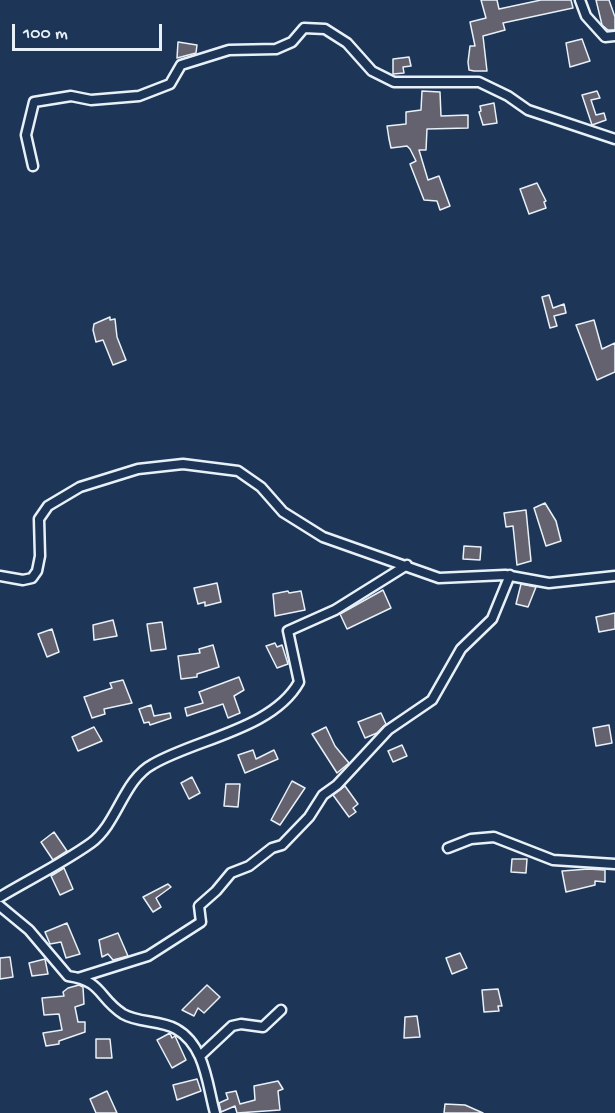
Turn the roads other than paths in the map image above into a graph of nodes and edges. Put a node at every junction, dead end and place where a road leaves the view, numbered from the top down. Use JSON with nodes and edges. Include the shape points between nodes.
{"nodes":[{"id":1,"x":580,"y":0,"type":"edge"},
{"id":2,"x":615,"y":36,"type":"edge"},
{"id":3,"x":615,"y":140,"type":"edge"},
{"id":4,"x":33,"y":166,"type":"dead end"},
{"id":5,"x":407,"y":565,"type":"junction"},
{"id":6,"x":510,"y":575,"type":"junction"},
{"id":7,"x":0,"y":576,"type":"edge"},
{"id":8,"x":615,"y":576,"type":"edge"},
{"id":9,"x":448,"y":848,"type":"dead end"},
{"id":10,"x":615,"y":864,"type":"edge"},
{"id":11,"x":0,"y":897,"type":"edge"},
{"id":12,"x":0,"y":906,"type":"edge"},
{"id":13,"x":78,"y":978,"type":"junction"},
{"id":14,"x":281,"y":1010,"type":"dead end"},
{"id":15,"x":200,"y":1056,"type":"junction"},
{"id":16,"x":215,"y":1113,"type":"edge"}],
"edges":[{"from":1,"to":2,"type":"street","via":[[586,16],[605,37]]},
{"from":3,"to":4,"type":"street","via":[[528,110],[479,82],[394,82],[372,72],[334,33],[312,27],[304,28],[287,46],[230,50],[181,65],[170,84],[139,96],[71,96],[34,102],[26,135]]},
{"from":5,"to":6,"type":"street","via":[[439,578]]},
{"from":5,"to":7,"type":"street","via":[[323,537],[284,512],[261,487],[238,471],[183,464],[138,469],[80,488],[48,506],[39,519],[37,571],[32,578],[23,580]]},
{"from":5,"to":11,"type":"street","via":[[335,610],[288,631],[299,682],[283,702],[241,728],[150,765],[90,844]]},
{"from":6,"to":8,"type":"street","via":[[549,583]]},
{"from":6,"to":13,"type":"street","via":[[492,619],[461,648],[432,699],[388,730],[323,795],[309,817],[282,845],[231,873],[198,906],[201,922],[148,956]]},
{"from":9,"to":10,"type":"street","via":[[471,839],[494,837],[553,860]]},
{"from":12,"to":13,"type":"street","via":[[28,930],[68,976]]},
{"from":13,"to":15,"type":"street","via":[[93,983],[124,1014],[176,1029],[198,1048]]},
{"from":14,"to":15,"type":"street","via":[[263,1027],[231,1026]]},
{"from":15,"to":16,"type":"street"}]}
